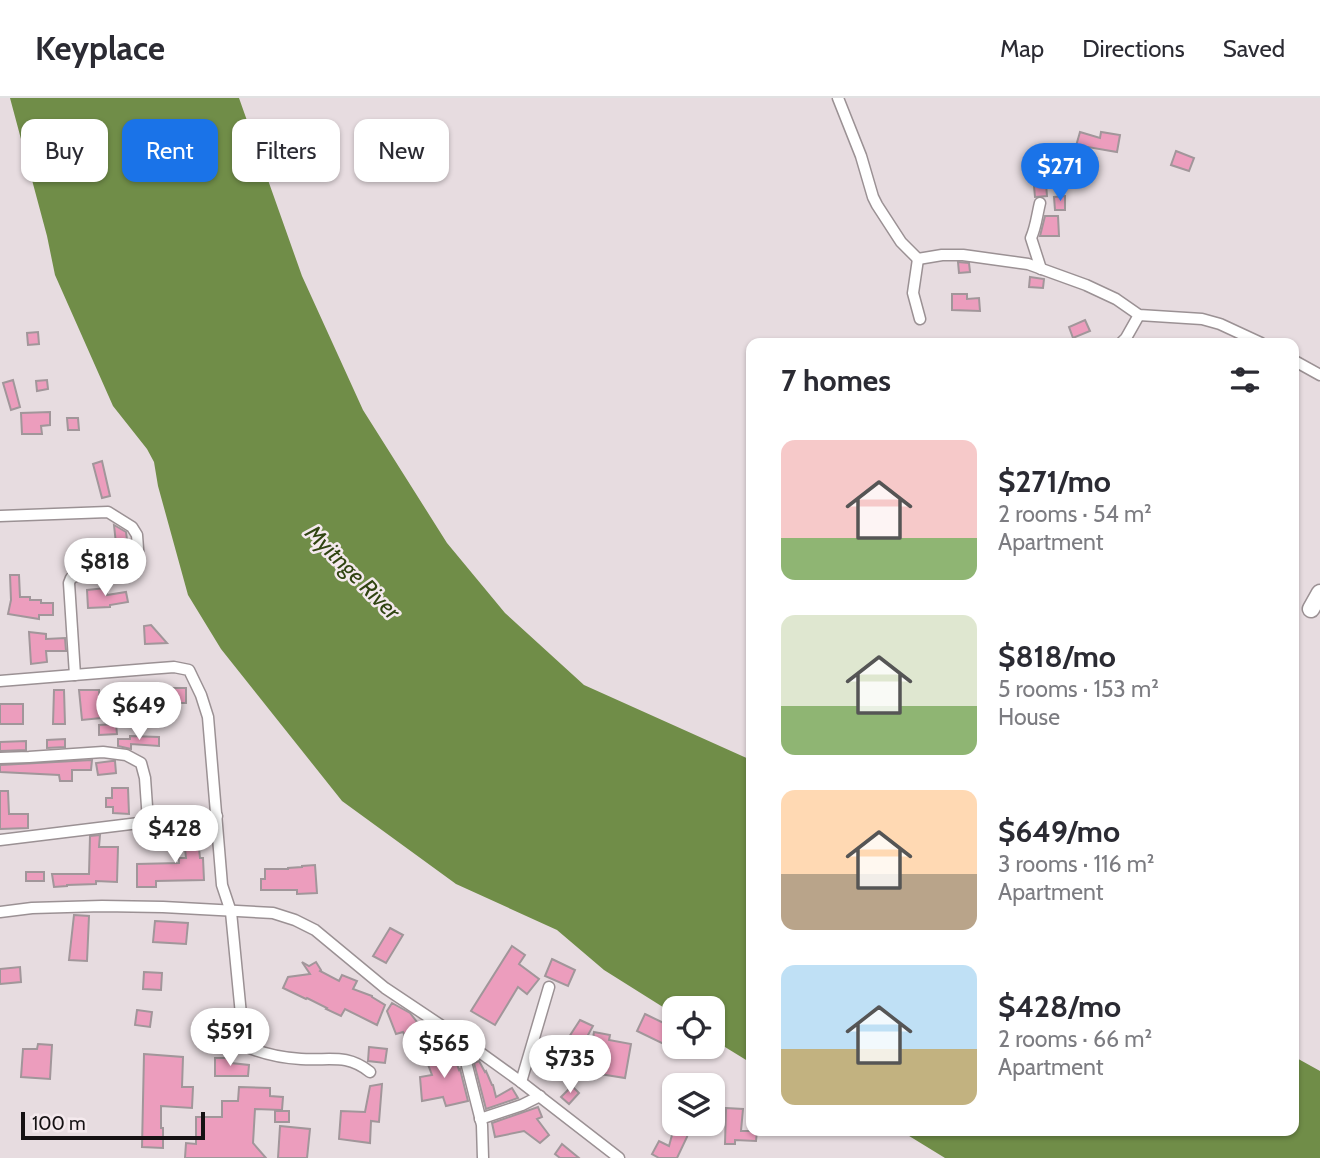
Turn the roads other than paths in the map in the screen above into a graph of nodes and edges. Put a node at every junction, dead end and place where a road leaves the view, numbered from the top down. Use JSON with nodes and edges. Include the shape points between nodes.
{"nodes":[{"id":1,"x":838,"y":98,"type":"edge"},
{"id":2,"x":1041,"y":203,"type":"dead end"},
{"id":3,"x":918,"y":259,"type":"junction"},
{"id":4,"x":1041,"y":269,"type":"junction"},
{"id":5,"x":1139,"y":315,"type":"junction"},
{"id":6,"x":920,"y":319,"type":"dead end"},
{"id":7,"x":1126,"y":338,"type":"edge"},
{"id":8,"x":1250,"y":338,"type":"edge"},
{"id":9,"x":1299,"y":363,"type":"edge"},
{"id":10,"x":1320,"y":375,"type":"edge"},
{"id":11,"x":0,"y":516,"type":"edge"},
{"id":12,"x":1320,"y":593,"type":"edge"},
{"id":13,"x":1315,"y":611,"type":"edge"},
{"id":14,"x":75,"y":675,"type":"junction"},
{"id":15,"x":0,"y":681,"type":"edge"},
{"id":16,"x":0,"y":758,"type":"edge"},
{"id":17,"x":217,"y":817,"type":"junction"},
{"id":18,"x":148,"y":821,"type":"junction"},
{"id":19,"x":0,"y":840,"type":"edge"},
{"id":20,"x":0,"y":912,"type":"edge"},
{"id":21,"x":231,"y":912,"type":"junction"},
{"id":22,"x":549,"y":987,"type":"dead end"},
{"id":23,"x":460,"y":1038,"type":"junction"},
{"id":24,"x":370,"y":1072,"type":"dead end"},
{"id":25,"x":521,"y":1082,"type":"junction"},
{"id":26,"x":540,"y":1096,"type":"junction"},
{"id":27,"x":480,"y":1119,"type":"junction"},
{"id":28,"x":483,"y":1158,"type":"edge"},
{"id":29,"x":619,"y":1158,"type":"edge"}],
"edges":[{"from":1,"to":3,"type":"street","via":[[873,197],[901,242]]},
{"from":2,"to":4,"type":"street","via":[[1031,238]]},
{"from":3,"to":4,"type":"street","via":[[963,255]]},
{"from":3,"to":6,"type":"street","via":[[913,293]]},
{"from":4,"to":5,"type":"street","via":[[1116,299]]},
{"from":5,"to":7,"type":"street"},
{"from":5,"to":8,"type":"street","via":[[1202,319]]},
{"from":9,"to":10,"type":"street"},
{"from":11,"to":14,"type":"street","via":[[108,512],[137,535],[136,570],[71,578]]},
{"from":12,"to":13,"type":"highway"},
{"from":14,"to":15,"type":"street"},
{"from":14,"to":17,"type":"street","via":[[174,667],[189,670],[208,717]]},
{"from":16,"to":18,"type":"street","via":[[103,751],[126,755],[141,763]]},
{"from":17,"to":18,"type":"street"},
{"from":17,"to":21,"type":"street","via":[[222,885]]},
{"from":18,"to":19,"type":"street"},
{"from":20,"to":21,"type":"street","via":[[102,906]]},
{"from":21,"to":23,"type":"street","via":[[273,913],[315,930],[385,988]]},
{"from":21,"to":24,"type":"street","via":[[247,1047],[300,1059],[341,1058]]},
{"from":22,"to":25,"type":"street"},
{"from":23,"to":25,"type":"street"},
{"from":23,"to":27,"type":"street"},
{"from":25,"to":26,"type":"street"},
{"from":26,"to":27,"type":"street"},
{"from":26,"to":29,"type":"street"},
{"from":27,"to":28,"type":"street"}]}
